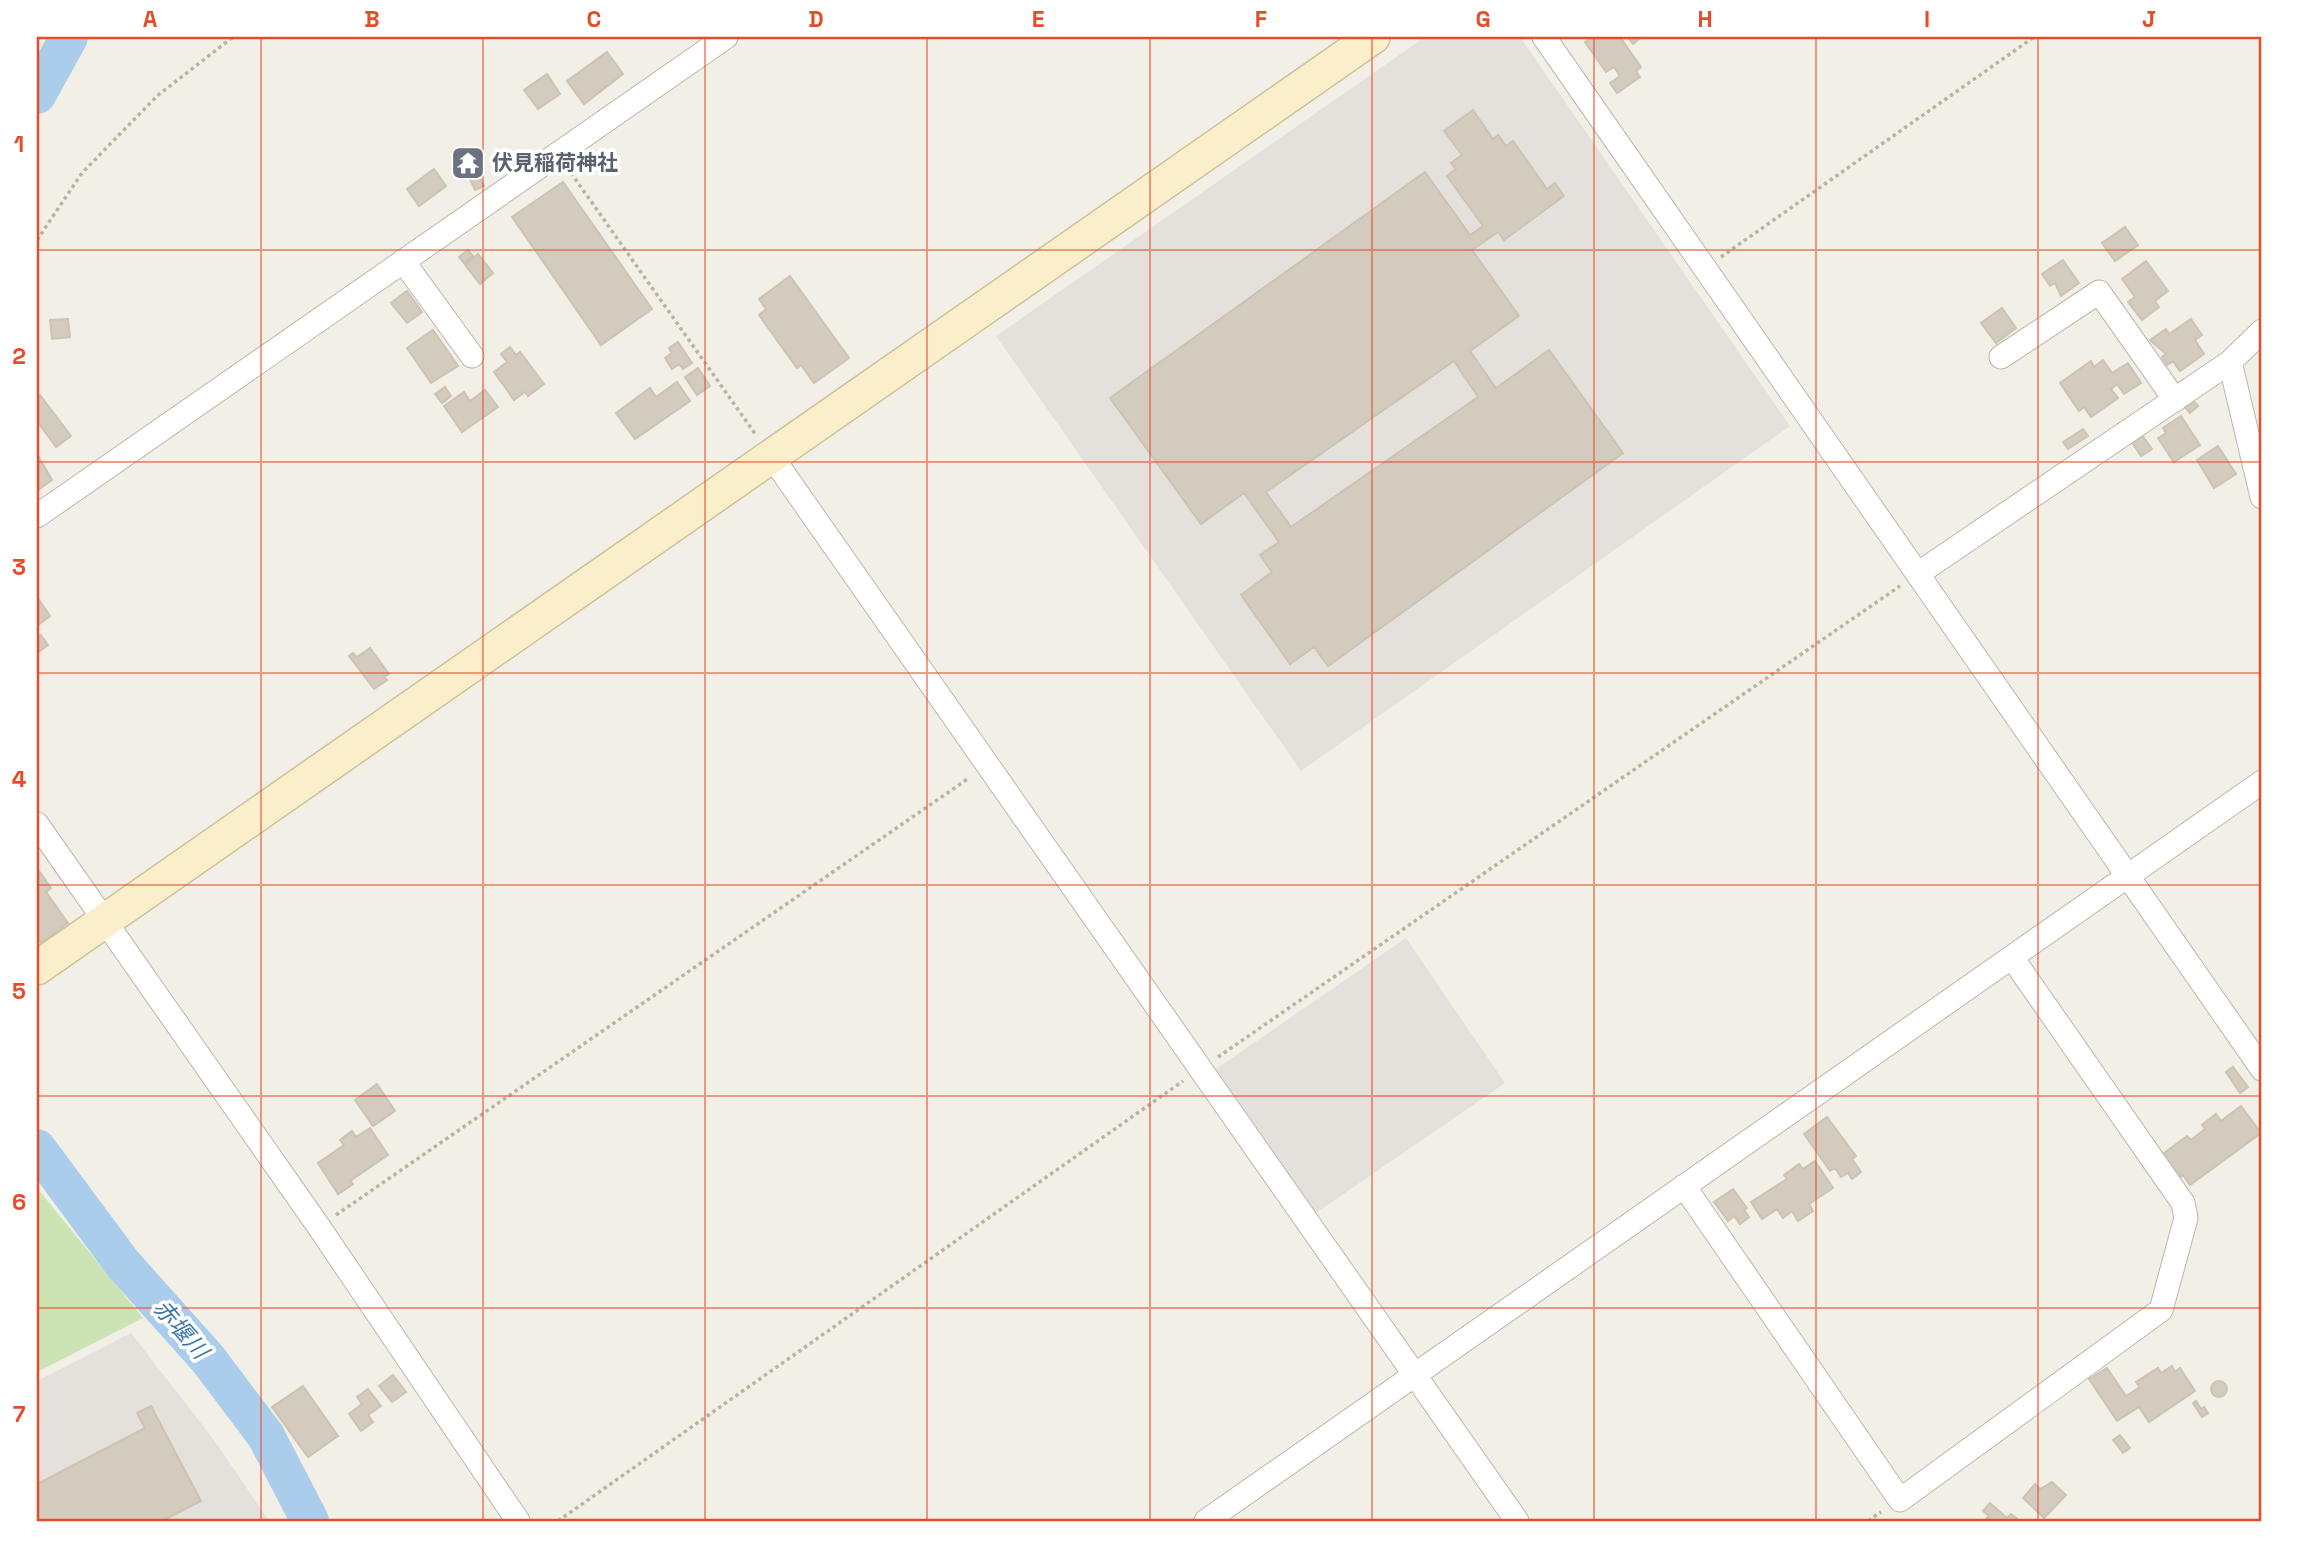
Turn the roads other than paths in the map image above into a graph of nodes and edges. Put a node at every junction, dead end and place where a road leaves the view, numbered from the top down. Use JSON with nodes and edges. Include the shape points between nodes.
{"nodes":[{"id":1,"x":726,"y":37,"type":"edge"},
{"id":2,"x":1373,"y":37,"type":"edge"},
{"id":3,"x":1544,"y":37,"type":"edge"},
{"id":4,"x":403,"y":261,"type":"junction"},
{"id":5,"x":2262,"y":331,"type":"edge"},
{"id":6,"x":472,"y":356,"type":"dead end"},
{"id":7,"x":2001,"y":357,"type":"dead end"},
{"id":8,"x":2230,"y":362,"type":"junction"},
{"id":9,"x":2175,"y":400,"type":"junction"},
{"id":10,"x":772,"y":457,"type":"junction"},
{"id":11,"x":2262,"y":497,"type":"edge"},
{"id":12,"x":37,"y":516,"type":"edge"},
{"id":13,"x":1919,"y":573,"type":"junction"},
{"id":14,"x":2262,"y":782,"type":"edge"},
{"id":15,"x":37,"y":824,"type":"edge"},
{"id":16,"x":2129,"y":877,"type":"junction"},
{"id":17,"x":104,"y":922,"type":"junction"},
{"id":18,"x":2013,"y":959,"type":"junction"},
{"id":19,"x":37,"y":968,"type":"edge"},
{"id":20,"x":2262,"y":1069,"type":"edge"},
{"id":21,"x":1684,"y":1186,"type":"junction"},
{"id":22,"x":1414,"y":1376,"type":"junction"},
{"id":23,"x":518,"y":1521,"type":"edge"},
{"id":24,"x":1206,"y":1521,"type":"edge"},
{"id":25,"x":1517,"y":1521,"type":"edge"}],
"edges":[{"from":1,"to":4,"type":"street"},
{"from":2,"to":10,"type":"street"},
{"from":3,"to":13,"type":"street"},
{"from":4,"to":6,"type":"street"},
{"from":4,"to":12,"type":"street"},
{"from":5,"to":8,"type":"street"},
{"from":7,"to":9,"type":"street","via":[[2099,292]]},
{"from":8,"to":9,"type":"street"},
{"from":8,"to":11,"type":"street"},
{"from":9,"to":13,"type":"street"},
{"from":10,"to":17,"type":"street"},
{"from":10,"to":22,"type":"street"},
{"from":13,"to":16,"type":"street"},
{"from":14,"to":16,"type":"street"},
{"from":15,"to":17,"type":"street"},
{"from":16,"to":18,"type":"street"},
{"from":16,"to":20,"type":"street"},
{"from":17,"to":19,"type":"street"},
{"from":17,"to":23,"type":"street"},
{"from":18,"to":21,"type":"street"},
{"from":18,"to":21,"type":"street","via":[[2183,1203],[2186,1219],[2161,1310],[1900,1500]]},
{"from":21,"to":22,"type":"street"},
{"from":22,"to":24,"type":"street"},
{"from":22,"to":25,"type":"street"}]}
